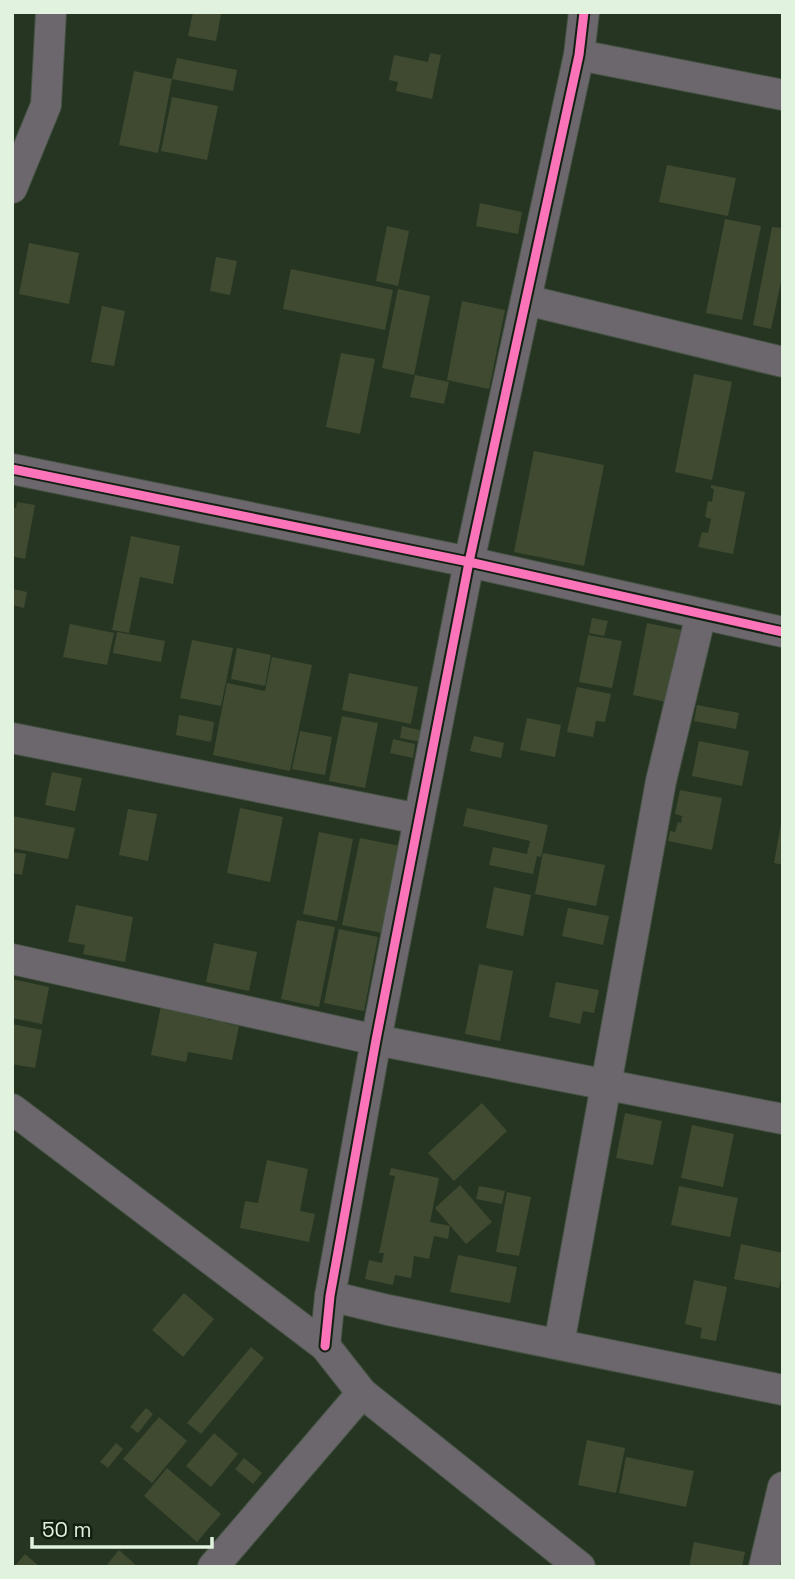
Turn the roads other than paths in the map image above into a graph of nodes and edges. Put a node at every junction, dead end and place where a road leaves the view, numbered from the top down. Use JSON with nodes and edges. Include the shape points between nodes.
{"nodes":[{"id":1,"x":51,"y":12,"type":"edge"},
{"id":2,"x":584,"y":12,"type":"edge"},
{"id":3,"x":579,"y":55,"type":"junction"},
{"id":4,"x":783,"y":95,"type":"edge"},
{"id":5,"x":12,"y":188,"type":"edge"},
{"id":6,"x":526,"y":300,"type":"junction"},
{"id":7,"x":783,"y":362,"type":"edge"},
{"id":8,"x":12,"y":469,"type":"edge"},
{"id":9,"x":469,"y":562,"type":"junction"},
{"id":10,"x":701,"y":614,"type":"junction"},
{"id":11,"x":783,"y":632,"type":"edge"},
{"id":12,"x":12,"y":738,"type":"edge"},
{"id":13,"x":419,"y":819,"type":"junction"},
{"id":14,"x":12,"y":959,"type":"edge"},
{"id":15,"x":376,"y":1040,"type":"junction"},
{"id":16,"x":607,"y":1085,"type":"junction"},
{"id":17,"x":12,"y":1109,"type":"edge"},
{"id":18,"x":783,"y":1119,"type":"edge"},
{"id":19,"x":330,"y":1296,"type":"junction"},
{"id":20,"x":559,"y":1344,"type":"junction"},
{"id":21,"x":325,"y":1346,"type":"junction"},
{"id":22,"x":783,"y":1390,"type":"edge"},
{"id":23,"x":362,"y":1393,"type":"junction"},
{"id":24,"x":783,"y":1487,"type":"edge"},
{"id":25,"x":213,"y":1567,"type":"edge"},
{"id":26,"x":580,"y":1567,"type":"edge"},
{"id":27,"x":764,"y":1567,"type":"edge"}],
"edges":[{"from":1,"to":5,"type":"street","via":[[46,106]]},
{"from":2,"to":3,"type":"street"},
{"from":3,"to":4,"type":"street"},
{"from":3,"to":6,"type":"street"},
{"from":6,"to":7,"type":"street"},
{"from":6,"to":9,"type":"street"},
{"from":8,"to":9,"type":"street"},
{"from":9,"to":10,"type":"street"},
{"from":9,"to":13,"type":"street"},
{"from":10,"to":11,"type":"street"},
{"from":10,"to":16,"type":"street","via":[[661,781]]},
{"from":12,"to":13,"type":"street"},
{"from":13,"to":15,"type":"street"},
{"from":14,"to":15,"type":"street"},
{"from":15,"to":16,"type":"street"},
{"from":15,"to":19,"type":"street"},
{"from":16,"to":18,"type":"street"},
{"from":16,"to":20,"type":"street"},
{"from":17,"to":21,"type":"street"},
{"from":19,"to":20,"type":"street"},
{"from":19,"to":21,"type":"street"},
{"from":20,"to":22,"type":"street"},
{"from":21,"to":23,"type":"street"},
{"from":23,"to":25,"type":"street"},
{"from":23,"to":26,"type":"street"},
{"from":24,"to":27,"type":"street"}]}
